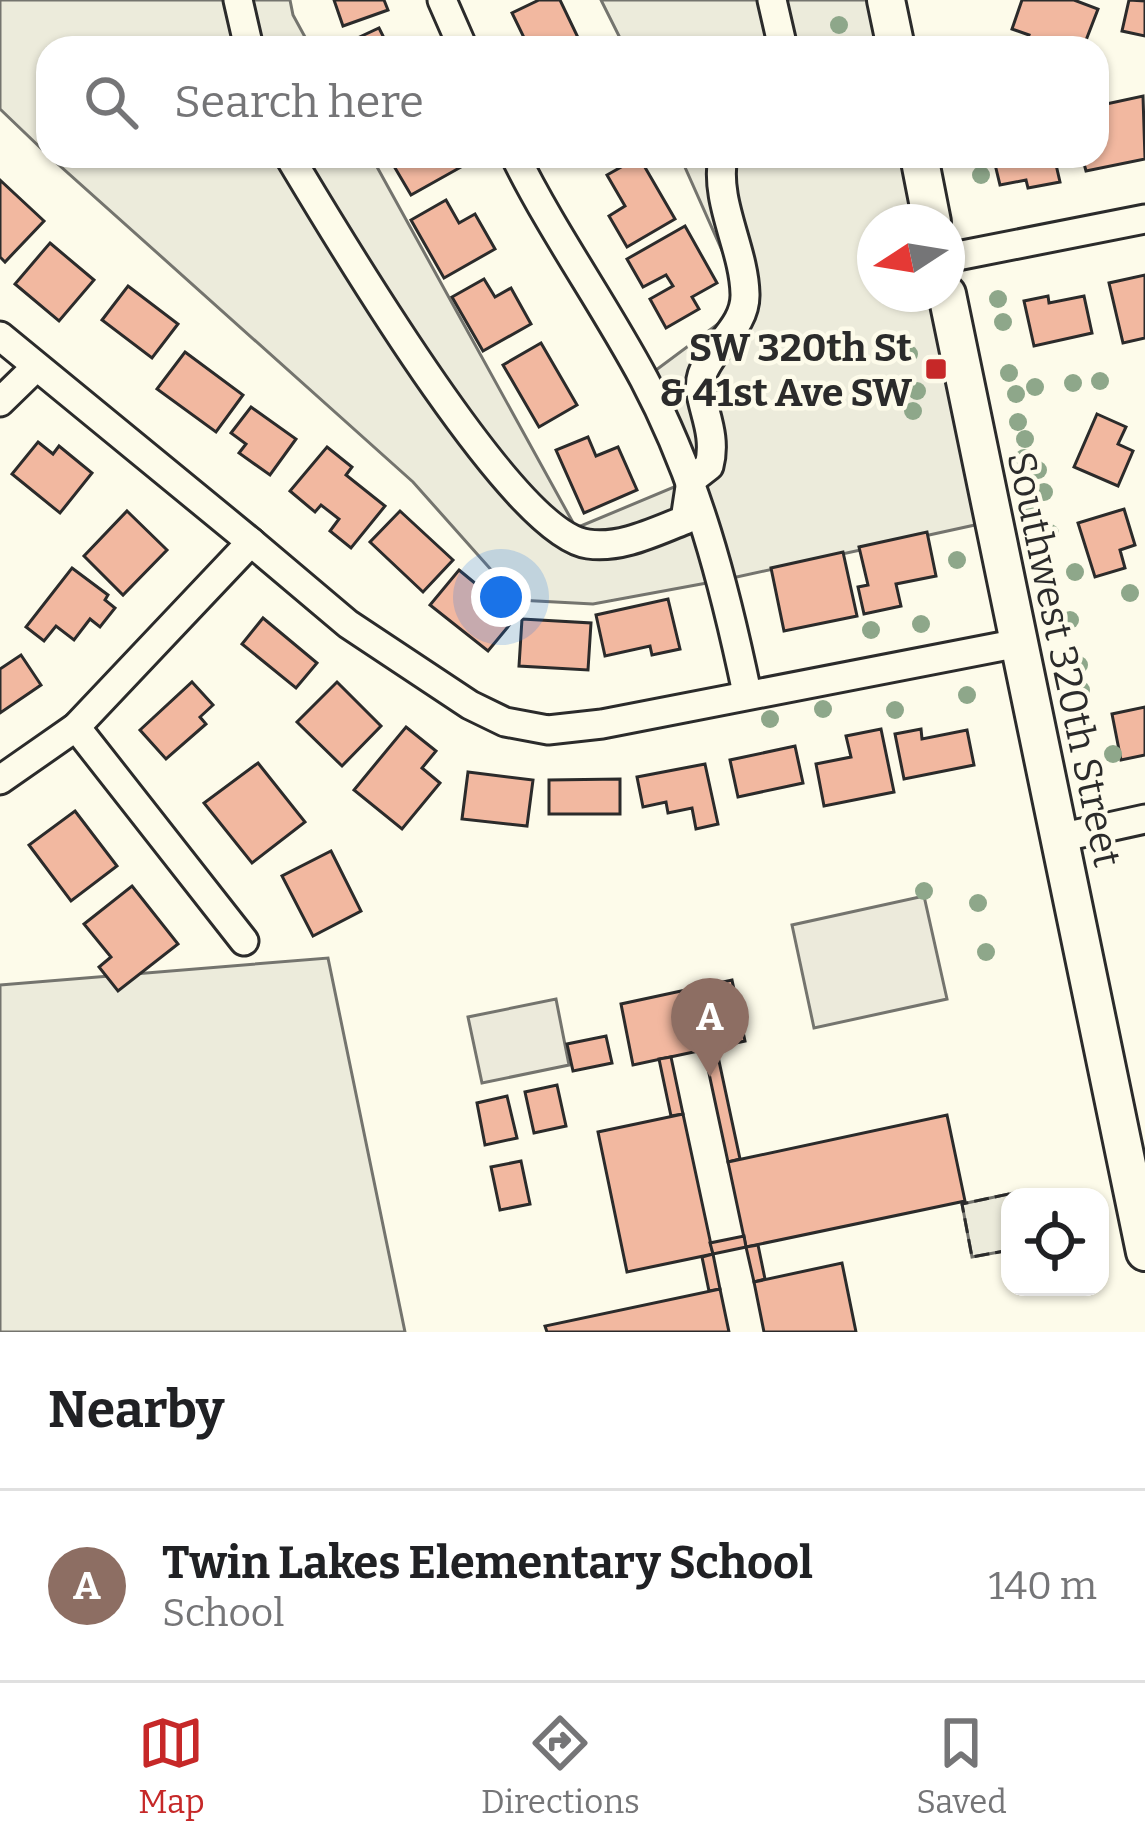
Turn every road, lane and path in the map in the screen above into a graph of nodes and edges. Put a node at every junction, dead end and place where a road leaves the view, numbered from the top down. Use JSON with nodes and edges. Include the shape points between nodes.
{"nodes":[{"id":1,"x":238,"y":0,"type":"edge"},
{"id":2,"x":442,"y":0,"type":"edge"},
{"id":3,"x":772,"y":0,"type":"edge"},
{"id":4,"x":886,"y":0,"type":"edge"},
{"id":5,"x":246,"y":36,"type":"edge"},
{"id":6,"x":458,"y":36,"type":"edge"},
{"id":7,"x":780,"y":36,"type":"edge"},
{"id":8,"x":894,"y":36,"type":"edge"},
{"id":9,"x":297,"y":168,"type":"edge"},
{"id":10,"x":522,"y":168,"type":"edge"},
{"id":11,"x":723,"y":168,"type":"edge"},
{"id":12,"x":921,"y":168,"type":"edge"},
{"id":13,"x":928,"y":204,"type":"edge"},
{"id":14,"x":1145,"y":219,"type":"edge"},
{"id":15,"x":965,"y":254,"type":"edge"},
{"id":16,"x":951,"y":312,"type":"edge"},
{"id":17,"x":0,"y":336,"type":"edge"},
{"id":18,"x":36,"y":367,"type":"junction"},
{"id":19,"x":0,"y":402,"type":"edge"},
{"id":20,"x":691,"y":481,"type":"junction"},
{"id":21,"x":251,"y":542,"type":"junction"},
{"id":22,"x":1018,"y":643,"type":"junction"},
{"id":23,"x":747,"y":693,"type":"junction"},
{"id":24,"x":76,"y":727,"type":"junction"},
{"id":25,"x":0,"y":780,"type":"edge"},
{"id":26,"x":1145,"y":819,"type":"edge"},
{"id":27,"x":1059,"y":838,"type":"junction"},
{"id":28,"x":244,"y":941,"type":"dead end"},
{"id":29,"x":1132,"y":1128,"type":"edge"},
{"id":30,"x":1145,"y":1252,"type":"edge"}],
"edges":[{"from":1,"to":5,"type":"street"},
{"from":2,"to":6,"type":"street"},
{"from":3,"to":7,"type":"street"},
{"from":4,"to":8,"type":"main road"},
{"from":9,"to":20,"type":"street","via":[[420,364],[544,521],[588,544],[633,539],[685,520]]},
{"from":10,"to":20,"type":"street","via":[[644,379]]},
{"from":11,"to":20,"type":"street","via":[[746,298],[701,378],[712,454]]},
{"from":12,"to":13,"type":"main road"},
{"from":14,"to":15,"type":"street"},
{"from":16,"to":22,"type":"main road","name":"Southwest 320th Street"},
{"from":17,"to":18,"type":"street"},
{"from":18,"to":19,"type":"street"},
{"from":18,"to":21,"type":"street"},
{"from":20,"to":23,"type":"street"},
{"from":21,"to":23,"type":"street","via":[[348,624],[505,722],[548,730],[602,724]]},
{"from":21,"to":24,"type":"street"},
{"from":22,"to":23,"type":"street"},
{"from":22,"to":27,"type":"main road","name":"Southwest 320th Street"},
{"from":24,"to":25,"type":"street"},
{"from":24,"to":28,"type":"street"},
{"from":26,"to":27,"type":"street"},
{"from":27,"to":29,"type":"main road","name":"Southwest 320th Street"},
{"from":29,"to":30,"type":"main road","name":"Southwest 320th Street"}]}
